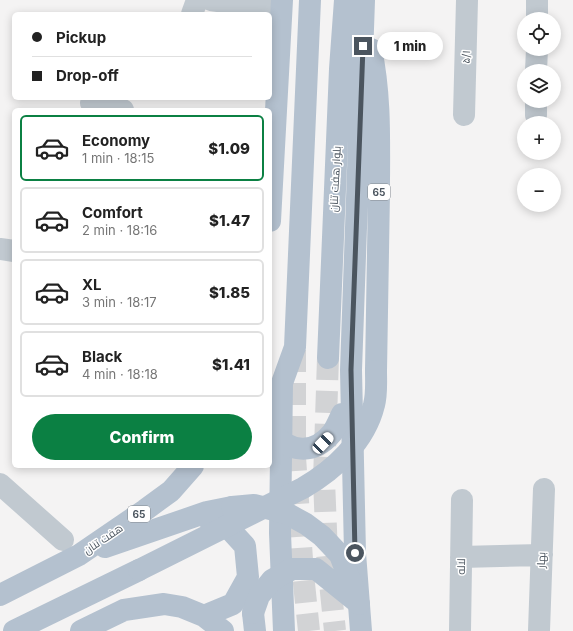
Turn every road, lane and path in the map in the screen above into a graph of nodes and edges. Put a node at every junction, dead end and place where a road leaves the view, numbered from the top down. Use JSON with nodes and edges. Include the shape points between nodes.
{"nodes":[{"id":1,"x":197,"y":0,"type":"edge"},
{"id":2,"x":210,"y":0,"type":"edge"},
{"id":3,"x":310,"y":0,"type":"edge"},
{"id":4,"x":346,"y":0,"type":"edge"},
{"id":5,"x":467,"y":0,"type":"edge"},
{"id":6,"x":537,"y":0,"type":"edge"},
{"id":7,"x":282,"y":5,"type":"edge"},
{"id":8,"x":364,"y":8,"type":"edge"},
{"id":9,"x":193,"y":12,"type":"edge"},
{"id":10,"x":537,"y":12,"type":"edge"},
{"id":11,"x":91,"y":103,"type":"dead end"},
{"id":12,"x":114,"y":108,"type":"edge"},
{"id":13,"x":464,"y":115,"type":"dead end"},
{"id":14,"x":272,"y":142,"type":"edge"},
{"id":15,"x":328,"y":358,"type":"tunnel mouth"},
{"id":16,"x":351,"y":370,"type":"junction"},
{"id":17,"x":272,"y":433,"type":"edge"},
{"id":18,"x":191,"y":468,"type":"edge"},
{"id":19,"x":0,"y":484,"type":"edge"},
{"id":20,"x":544,"y":489,"type":"dead end"},
{"id":21,"x":462,"y":500,"type":"dead end"},
{"id":22,"x":193,"y":517,"type":"junction"},
{"id":23,"x":63,"y":540,"type":"dead end"},
{"id":24,"x":542,"y":554,"type":"junction"},
{"id":25,"x":79,"y":555,"type":"junction"},
{"id":26,"x":461,"y":557,"type":"junction"},
{"id":27,"x":0,"y":595,"type":"edge"},
{"id":28,"x":359,"y":604,"type":"junction"},
{"id":29,"x":204,"y":616,"type":"junction"},
{"id":30,"x":254,"y":622,"type":"edge"},
{"id":31,"x":14,"y":631,"type":"edge"},
{"id":32,"x":81,"y":631,"type":"edge"},
{"id":33,"x":223,"y":631,"type":"edge"},
{"id":34,"x":284,"y":631,"type":"edge"},
{"id":35,"x":361,"y":631,"type":"edge"},
{"id":36,"x":460,"y":631,"type":"edge"},
{"id":37,"x":539,"y":631,"type":"edge"}],
"edges":[{"from":1,"to":9,"type":"street"},
{"from":2,"to":7,"type":"street"},
{"from":3,"to":34,"type":"main road","via":[[295,347],[282,383],[280,533]]},
{"from":4,"to":15,"type":"main road","name":"بلوار هفت تنان","via":[[340,77]]},
{"from":5,"to":13,"type":"street","name":"۵/۱"},
{"from":6,"to":10,"type":"street"},
{"from":7,"to":14,"type":"main road"},
{"from":8,"to":16,"type":"main road"},
{"from":8,"to":31,"type":"main road","number":"65","bridge":true,"via":[[379,100],[375,404],[362,434],[332,469],[320,478]]},
{"from":11,"to":12,"type":"street"},
{"from":16,"to":17,"type":"main road","bridge":true,"via":[[346,404],[333,432],[323,443],[301,450],[289,446]]},
{"from":16,"to":28,"type":"main road","via":[[355,553]]},
{"from":18,"to":25,"type":"main road","name":"هفت تنان","number":"65","via":[[171,491]]},
{"from":19,"to":23,"type":"street"},
{"from":20,"to":24,"type":"street","name":"بهار"},
{"from":21,"to":26,"type":"street","name":"لاله ‍"},
{"from":22,"to":25,"type":"main road"},
{"from":22,"to":28,"type":"main road","bridge":true,"via":[[232,507],[254,505],[286,513],[312,528],[340,555]]},
{"from":22,"to":29,"type":"main road","via":[[224,523],[245,546],[248,577],[233,604]]},
{"from":24,"to":26,"type":"street"},
{"from":24,"to":37,"type":"street","name":"بهار"},
{"from":25,"to":27,"type":"main road","name":"هفت تنان","number":"65"},
{"from":26,"to":36,"type":"street","name":"لاله ‍"},
{"from":28,"to":30,"type":"main road","bridge":true,"via":[[316,569],[292,569],[272,580],[259,596]]},
{"from":28,"to":35,"type":"main road"},
{"from":29,"to":32,"type":"main road","via":[[182,607],[164,604],[145,606],[124,610]]},
{"from":29,"to":33,"type":"main road"}]}
